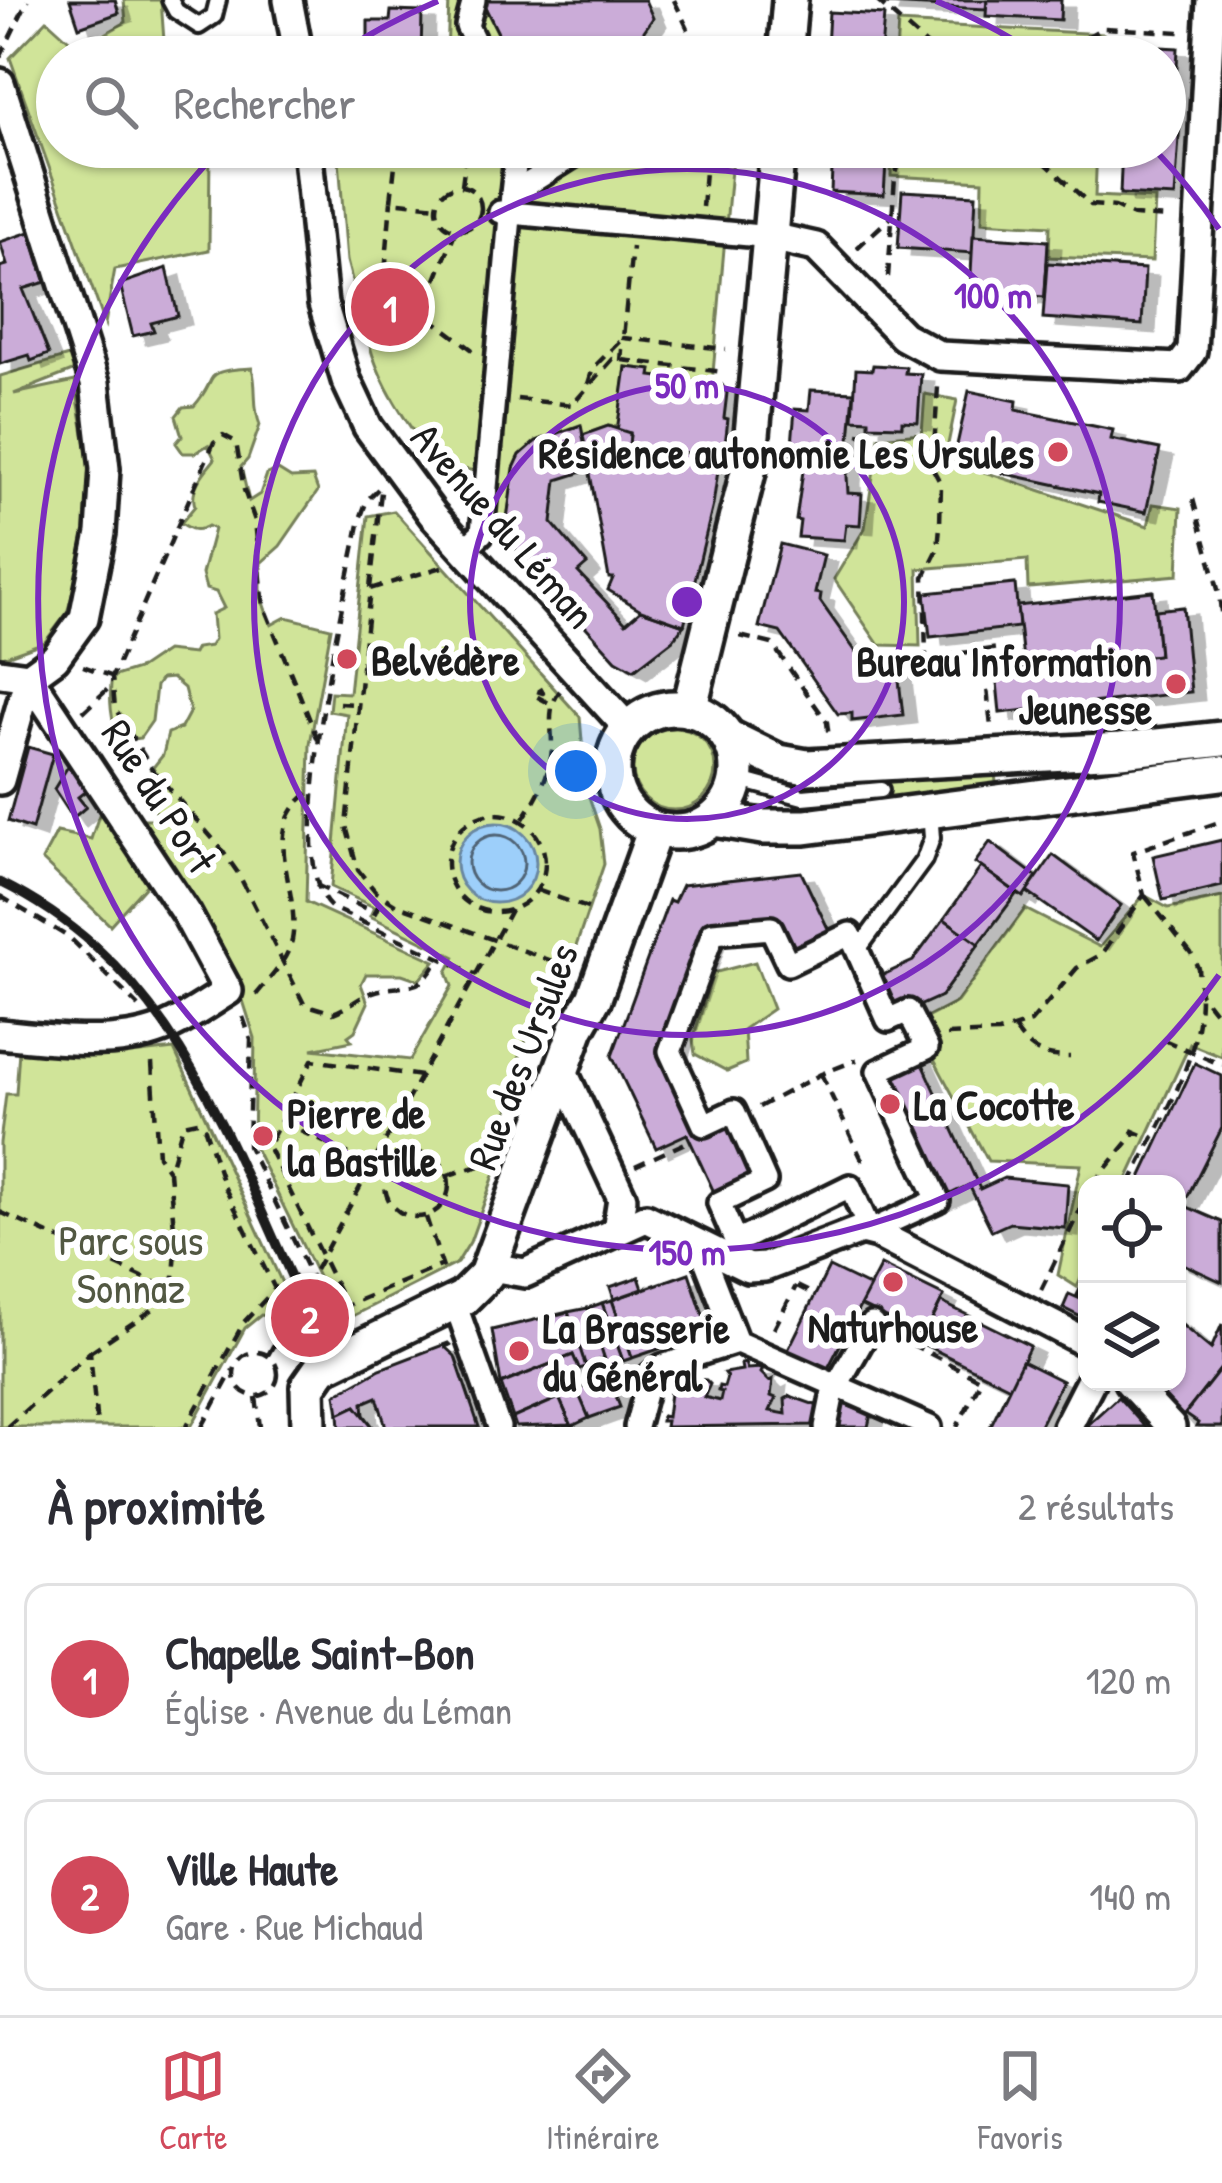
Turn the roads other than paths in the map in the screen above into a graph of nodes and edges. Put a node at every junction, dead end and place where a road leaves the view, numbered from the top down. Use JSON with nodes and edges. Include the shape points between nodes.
{"nodes":[{"id":1,"x":170,"y":0,"type":"edge"},
{"id":2,"x":218,"y":0,"type":"edge"},
{"id":3,"x":288,"y":0,"type":"edge"},
{"id":4,"x":474,"y":0,"type":"edge"},
{"id":5,"x":790,"y":0,"type":"edge"},
{"id":6,"x":1211,"y":0,"type":"edge"},
{"id":7,"x":295,"y":36,"type":"edge"},
{"id":8,"x":472,"y":36,"type":"edge"},
{"id":9,"x":787,"y":36,"type":"edge"},
{"id":10,"x":0,"y":83,"type":"edge"},
{"id":11,"x":309,"y":168,"type":"edge"},
{"id":12,"x":514,"y":168,"type":"edge"},
{"id":13,"x":559,"y":168,"type":"edge"},
{"id":14,"x":776,"y":168,"type":"edge"},
{"id":15,"x":508,"y":207,"type":"junction"},
{"id":16,"x":771,"y":237,"type":"junction"},
{"id":17,"x":464,"y":550,"type":"junction"},
{"id":18,"x":0,"y":673,"type":"edge"},
{"id":19,"x":29,"y":677,"type":"junction"},
{"id":20,"x":689,"y":710,"type":"junction"},
{"id":21,"x":629,"y":729,"type":"junction"},
{"id":22,"x":728,"y":737,"type":"junction"},
{"id":23,"x":1222,"y":740,"type":"edge"},
{"id":24,"x":1222,"y":773,"type":"edge"},
{"id":25,"x":737,"y":779,"type":"junction"},
{"id":26,"x":0,"y":780,"type":"edge"},
{"id":27,"x":881,"y":790,"type":"dead end"},
{"id":28,"x":930,"y":810,"type":"junction"},
{"id":29,"x":714,"y":819,"type":"junction"},
{"id":30,"x":655,"y":829,"type":"junction"},
{"id":31,"x":857,"y":951,"type":"junction"},
{"id":32,"x":0,"y":1034,"type":"edge"},
{"id":33,"x":562,"y":1070,"type":"junction"},
{"id":34,"x":617,"y":1230,"type":"junction"},
{"id":35,"x":870,"y":1231,"type":"junction"},
{"id":36,"x":700,"y":1247,"type":"junction"},
{"id":37,"x":491,"y":1267,"type":"junction"},
{"id":38,"x":455,"y":1303,"type":"junction"},
{"id":39,"x":872,"y":1324,"type":"road end"},
{"id":40,"x":1078,"y":1338,"type":"edge"},
{"id":41,"x":737,"y":1342,"type":"junction"},
{"id":42,"x":836,"y":1386,"type":"junction"},
{"id":43,"x":1085,"y":1391,"type":"edge"},
{"id":44,"x":1138,"y":1391,"type":"edge"},
{"id":45,"x":309,"y":1427,"type":"edge"},
{"id":46,"x":499,"y":1427,"type":"edge"},
{"id":47,"x":636,"y":1427,"type":"edge"},
{"id":48,"x":826,"y":1427,"type":"edge"},
{"id":49,"x":930,"y":1427,"type":"edge"},
{"id":50,"x":1067,"y":1427,"type":"edge"},
{"id":51,"x":1171,"y":1427,"type":"edge"}],
"edges":[{"from":1,"to":2,"type":"lane","via":[[199,26],[214,16]]},
{"from":3,"to":7,"type":"street"},
{"from":4,"to":8,"type":"street"},
{"from":5,"to":9,"type":"street"},
{"from":6,"to":16,"type":"street","via":[[1192,351],[1179,368],[940,356],[914,345],[816,247]]},
{"from":10,"to":19,"type":"street","via":[[95,383],[105,469],[85,618]]},
{"from":11,"to":17,"type":"street","name":"Avenue du Léman","via":[[319,277],[346,380],[382,450]]},
{"from":12,"to":15,"type":"street"},
{"from":13,"to":15,"type":"street"},
{"from":14,"to":16,"type":"street"},
{"from":15,"to":16,"type":"street"},
{"from":15,"to":17,"type":"street","via":[[482,533]]},
{"from":16,"to":20,"type":"street","via":[[749,468]]},
{"from":17,"to":21,"type":"street","name":"Avenue du Léman"},
{"from":18,"to":19,"type":"street"},
{"from":19,"to":26,"type":"street"},
{"from":19,"to":32,"type":"street","name":"Rue du Port","via":[[238,998],[152,1033]]},
{"from":20,"to":21,"type":"street","via":[[656,712]]},
{"from":20,"to":22,"type":"street"},
{"from":21,"to":30,"type":"street","via":[[615,756],[615,786],[630,813]]},
{"from":22,"to":23,"type":"street","via":[[807,767]]},
{"from":22,"to":25,"type":"street"},
{"from":24,"to":28,"type":"street"},
{"from":25,"to":27,"type":"lane","via":[[803,797]]},
{"from":25,"to":29,"type":"street"},
{"from":28,"to":29,"type":"street","via":[[787,828]]},
{"from":28,"to":31,"type":"lane","via":[[924,860]]},
{"from":29,"to":30,"type":"street","via":[[690,831]]},
{"from":30,"to":33,"type":"street","name":"Rue des Ursules"},
{"from":31,"to":35,"type":"street","via":[[888,1020],[908,1011],[927,1048],[878,1071],[938,1200]]},
{"from":31,"to":35,"type":"street","via":[[850,934],[788,964],[771,928],[713,933],[670,1051],[704,1125],[734,1111],[766,1181],[719,1203],[736,1242],[850,1186]]},
{"from":33,"to":34,"type":"street","via":[[623,1201]]},
{"from":33,"to":37,"type":"street","name":"Rue des Ursules"},
{"from":34,"to":36,"type":"street","via":[[650,1219]]},
{"from":34,"to":37,"type":"street","via":[[530,1271]]},
{"from":35,"to":36,"type":"street","via":[[756,1268]]},
{"from":35,"to":40,"type":"street"},
{"from":36,"to":41,"type":"street"},
{"from":37,"to":38,"type":"street","name":"Rue des Ursules"},
{"from":38,"to":45,"type":"street","name":"Rue des Ursules","via":[[322,1367],[306,1394]]},
{"from":38,"to":46,"type":"street"},
{"from":39,"to":42,"type":"street"},
{"from":41,"to":42,"type":"street"},
{"from":41,"to":47,"type":"street","via":[[650,1375]]},
{"from":42,"to":48,"type":"street"},
{"from":42,"to":49,"type":"street"},
{"from":43,"to":50,"type":"street"},
{"from":44,"to":51,"type":"street"}]}
